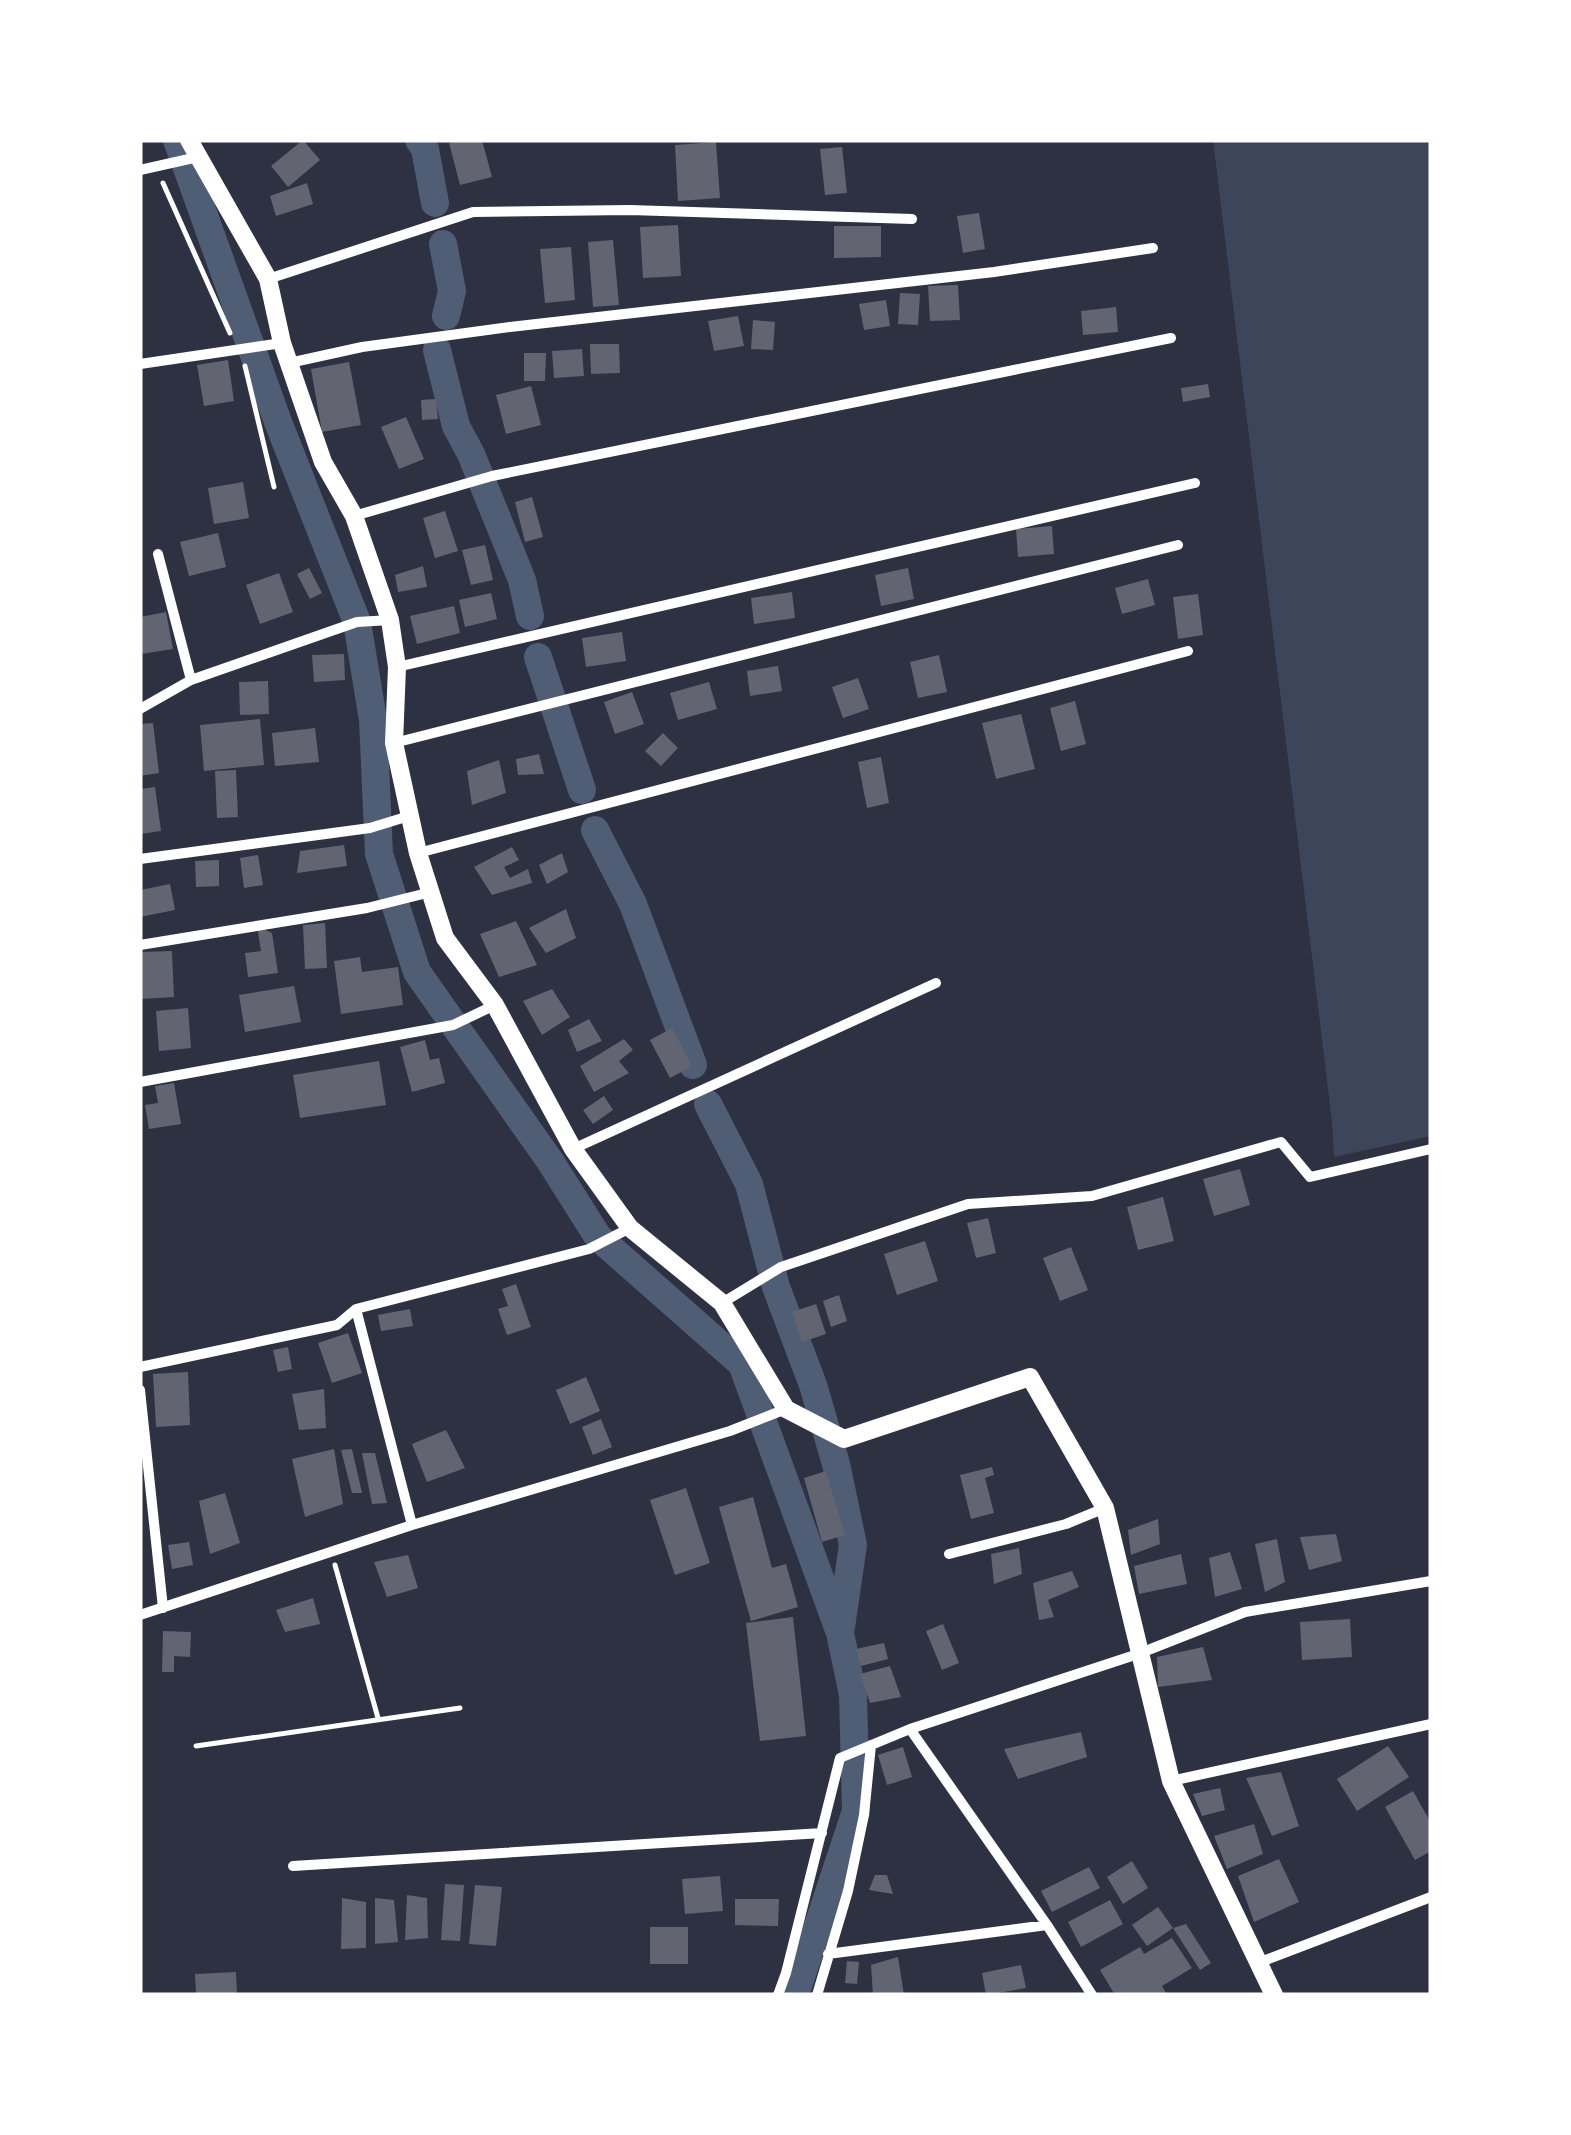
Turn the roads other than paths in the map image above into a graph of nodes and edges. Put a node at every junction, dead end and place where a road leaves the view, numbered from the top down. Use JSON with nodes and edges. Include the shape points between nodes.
{"nodes":[{"id":1,"x":194,"y":148,"type":"edge"},
{"id":2,"x":140,"y":170,"type":"edge"},
{"id":3,"x":912,"y":219,"type":"dead end"},
{"id":4,"x":1153,"y":248,"type":"dead end"},
{"id":5,"x":268,"y":279,"type":"junction"},
{"id":6,"x":1172,"y":338,"type":"dead end"},
{"id":7,"x":282,"y":343,"type":"junction"},
{"id":8,"x":289,"y":363,"type":"junction"},
{"id":9,"x":140,"y":364,"type":"edge"},
{"id":10,"x":1196,"y":483,"type":"dead end"},
{"id":11,"x":354,"y":516,"type":"junction"},
{"id":12,"x":1178,"y":545,"type":"dead end"},
{"id":13,"x":158,"y":554,"type":"dead end"},
{"id":14,"x":390,"y":620,"type":"junction"},
{"id":15,"x":1188,"y":651,"type":"dead end"},
{"id":16,"x":397,"y":666,"type":"junction"},
{"id":17,"x":191,"y":680,"type":"junction"},
{"id":18,"x":140,"y":709,"type":"edge"},
{"id":19,"x":394,"y":743,"type":"junction"},
{"id":20,"x":409,"y":816,"type":"junction"},
{"id":21,"x":418,"y":853,"type":"junction"},
{"id":22,"x":140,"y":860,"type":"edge"},
{"id":23,"x":430,"y":892,"type":"junction"},
{"id":24,"x":140,"y":946,"type":"edge"},
{"id":25,"x":936,"y":983,"type":"dead end"},
{"id":26,"x":495,"y":1005,"type":"junction"},
{"id":27,"x":140,"y":1082,"type":"edge"},
{"id":28,"x":572,"y":1149,"type":"junction"},
{"id":29,"x":1431,"y":1149,"type":"edge"},
{"id":30,"x":630,"y":1228,"type":"junction"},
{"id":31,"x":723,"y":1302,"type":"junction"},
{"id":32,"x":356,"y":1309,"type":"junction"},
{"id":33,"x":140,"y":1367,"type":"edge"},
{"id":34,"x":140,"y":1390,"type":"edge"},
{"id":35,"x":787,"y":1410,"type":"junction"},
{"id":36,"x":1105,"y":1508,"type":"junction"},
{"id":37,"x":412,"y":1525,"type":"junction"},
{"id":38,"x":949,"y":1554,"type":"dead end"},
{"id":39,"x":1431,"y":1581,"type":"edge"},
{"id":40,"x":163,"y":1608,"type":"junction"},
{"id":41,"x":140,"y":1614,"type":"edge"},
{"id":42,"x":1138,"y":1654,"type":"junction"},
{"id":43,"x":1431,"y":1724,"type":"edge"},
{"id":44,"x":910,"y":1729,"type":"junction"},
{"id":45,"x":871,"y":1744,"type":"junction"},
{"id":46,"x":1170,"y":1781,"type":"junction"},
{"id":47,"x":822,"y":1832,"type":"junction"},
{"id":48,"x":294,"y":1866,"type":"dead end"},
{"id":49,"x":1431,"y":1897,"type":"edge"},
{"id":50,"x":1047,"y":1925,"type":"junction"},
{"id":51,"x":828,"y":1954,"type":"junction"},
{"id":52,"x":1258,"y":1963,"type":"junction"},
{"id":53,"x":778,"y":1995,"type":"edge"},
{"id":54,"x":817,"y":1995,"type":"edge"},
{"id":55,"x":1092,"y":1995,"type":"edge"},
{"id":56,"x":1274,"y":1995,"type":"edge"}],
"edges":[{"from":1,"to":2,"type":"street"},
{"from":1,"to":5,"type":"street"},
{"from":3,"to":5,"type":"street","via":[[473,212]]},
{"from":4,"to":8,"type":"street","via":[[362,347]]},
{"from":5,"to":7,"type":"street"},
{"from":6,"to":11,"type":"street","via":[[492,476]]},
{"from":7,"to":8,"type":"street"},
{"from":7,"to":9,"type":"street"},
{"from":8,"to":11,"type":"street","via":[[324,462]]},
{"from":10,"to":16,"type":"street"},
{"from":11,"to":14,"type":"street"},
{"from":12,"to":19,"type":"street"},
{"from":13,"to":17,"type":"street"},
{"from":14,"to":16,"type":"street"},
{"from":14,"to":17,"type":"street","via":[[357,622]]},
{"from":15,"to":21,"type":"street"},
{"from":16,"to":19,"type":"street"},
{"from":17,"to":18,"type":"street"},
{"from":19,"to":20,"type":"street"},
{"from":20,"to":21,"type":"street"},
{"from":20,"to":22,"type":"street","via":[[370,828]]},
{"from":21,"to":23,"type":"street"},
{"from":23,"to":24,"type":"street"},
{"from":23,"to":26,"type":"street","via":[[446,938]]},
{"from":25,"to":28,"type":"street"},
{"from":26,"to":27,"type":"street","via":[[453,1025]]},
{"from":26,"to":28,"type":"street"},
{"from":28,"to":30,"type":"street"},
{"from":29,"to":31,"type":"street","via":[[1310,1177],[1281,1142],[1092,1196],[968,1204],[782,1267]]},
{"from":30,"to":31,"type":"street"},
{"from":30,"to":32,"type":"street","via":[[588,1249]]},
{"from":31,"to":35,"type":"street"},
{"from":32,"to":33,"type":"street","via":[[337,1325]]},
{"from":32,"to":37,"type":"street"},
{"from":34,"to":40,"type":"street"},
{"from":35,"to":36,"type":"street","via":[[844,1439],[1030,1377]]},
{"from":35,"to":37,"type":"street"},
{"from":36,"to":38,"type":"street"},
{"from":36,"to":42,"type":"street"},
{"from":37,"to":40,"type":"street"},
{"from":39,"to":42,"type":"street","via":[[1245,1612]]},
{"from":40,"to":41,"type":"street"},
{"from":42,"to":44,"type":"street"},
{"from":42,"to":46,"type":"street"},
{"from":43,"to":46,"type":"street"},
{"from":44,"to":45,"type":"street"},
{"from":44,"to":50,"type":"street"},
{"from":45,"to":47,"type":"street","via":[[840,1758]]},
{"from":45,"to":51,"type":"street","via":[[864,1815]]},
{"from":46,"to":52,"type":"street"},
{"from":47,"to":48,"type":"street"},
{"from":47,"to":53,"type":"street"},
{"from":49,"to":52,"type":"street"},
{"from":50,"to":51,"type":"street"},
{"from":50,"to":55,"type":"street"},
{"from":51,"to":54,"type":"street"},
{"from":52,"to":56,"type":"street"}]}
